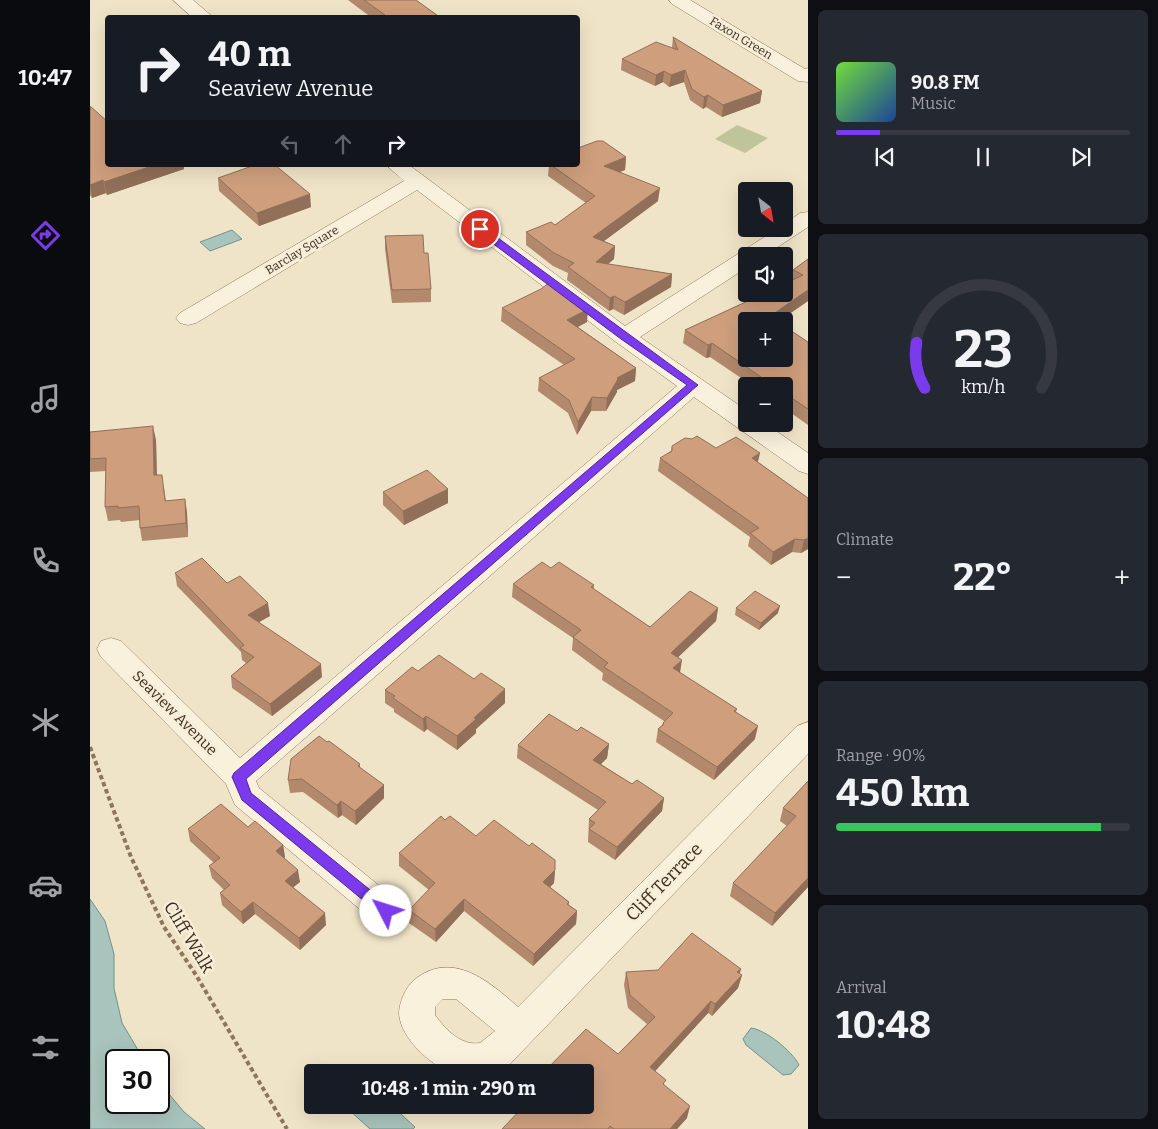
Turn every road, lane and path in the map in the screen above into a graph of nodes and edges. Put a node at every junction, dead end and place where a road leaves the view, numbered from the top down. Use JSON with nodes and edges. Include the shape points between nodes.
{"nodes":[{"id":1,"x":182,"y":0,"type":"edge"},
{"id":2,"x":678,"y":0,"type":"edge"},
{"id":3,"x":201,"y":15,"type":"edge"},
{"id":4,"x":806,"y":76,"type":"edge"},
{"id":5,"x":398,"y":167,"type":"edge"},
{"id":6,"x":416,"y":182,"type":"junction"},
{"id":7,"x":808,"y":218,"type":"edge"},
{"id":8,"x":764,"y":247,"type":"edge"},
{"id":9,"x":738,"y":263,"type":"edge"},
{"id":10,"x":188,"y":318,"type":"dead end"},
{"id":11,"x":624,"y":337,"type":"junction"},
{"id":12,"x":693,"y":385,"type":"junction"},
{"id":13,"x":738,"y":417,"type":"edge"},
{"id":14,"x":760,"y":432,"type":"edge"},
{"id":15,"x":808,"y":465,"type":"edge"},
{"id":16,"x":112,"y":649,"type":"dead end"},
{"id":17,"x":808,"y":734,"type":"edge"},
{"id":18,"x":90,"y":748,"type":"edge"},
{"id":19,"x":239,"y":777,"type":"junction"},
{"id":20,"x":386,"y":911,"type":"dead end"},
{"id":21,"x":519,"y":1030,"type":"dead end"},
{"id":22,"x":287,"y":1129,"type":"edge"}],
"edges":[{"from":1,"to":3,"type":"street"},
{"from":2,"to":4,"type":"street","name":"Faxon Green"},
{"from":5,"to":6,"type":"street"},
{"from":6,"to":10,"type":"street","name":"Barclay Square"},
{"from":6,"to":11,"type":"street"},
{"from":7,"to":8,"type":"street"},
{"from":9,"to":11,"type":"street"},
{"from":11,"to":12,"type":"street"},
{"from":12,"to":13,"type":"street"},
{"from":12,"to":19,"type":"street"},
{"from":14,"to":15,"type":"street"},
{"from":16,"to":19,"type":"street","name":"Seaview Avenue"},
{"from":17,"to":21,"type":"street","name":"Cliff Terrace"},
{"from":18,"to":22,"type":"path","name":"Cliff Walk","via":[[132,857],[164,926]]},
{"from":19,"to":20,"type":"street","name":"Seaview Avenue","via":[[246,796]]}]}
